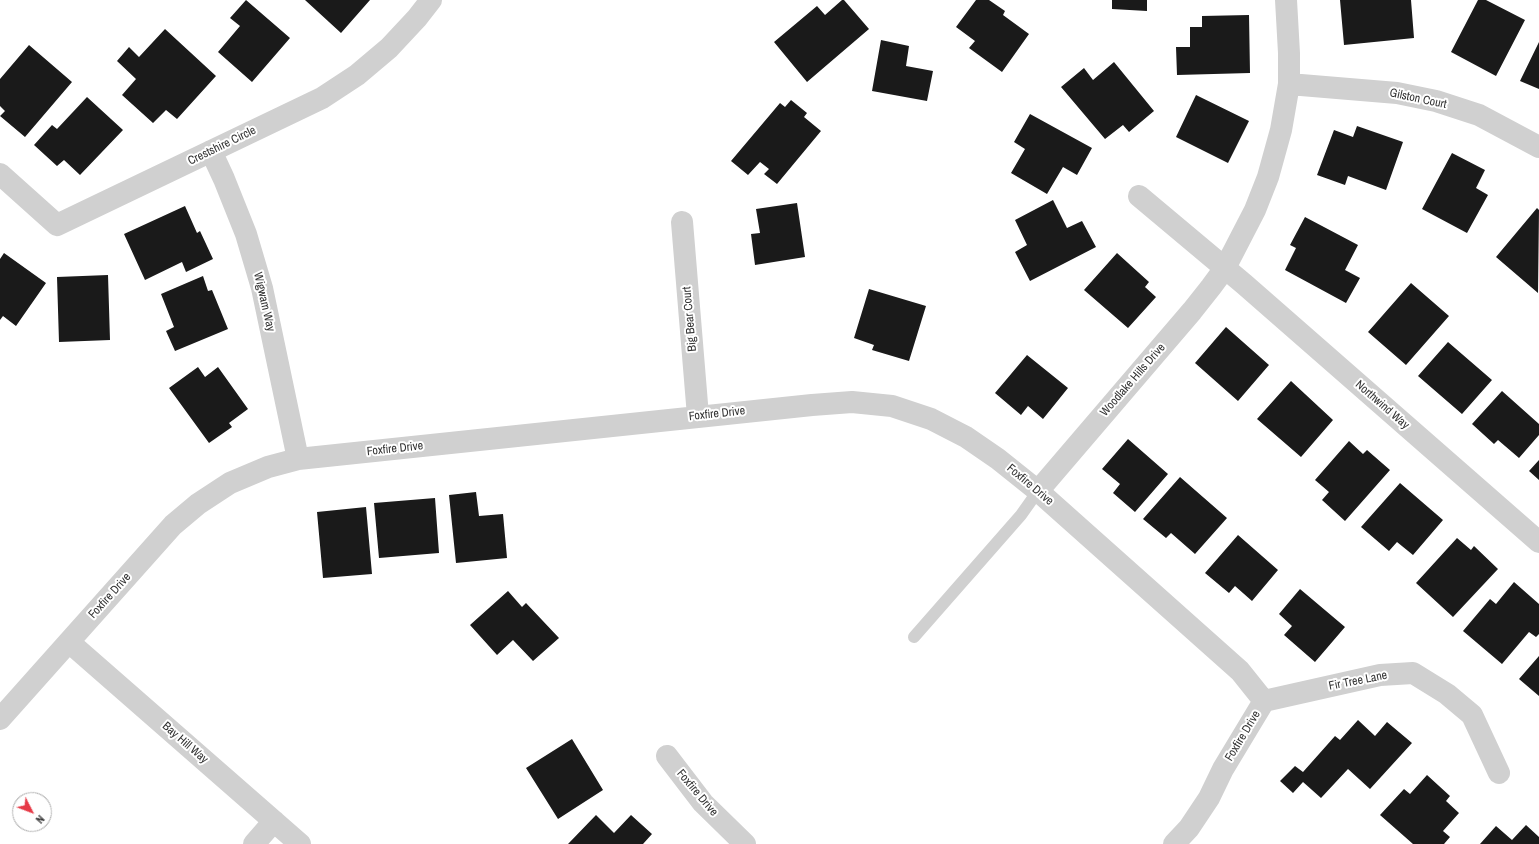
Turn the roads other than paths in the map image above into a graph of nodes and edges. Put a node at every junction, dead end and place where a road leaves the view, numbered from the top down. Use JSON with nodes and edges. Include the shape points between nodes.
{"nodes":[{"id":1,"x":431,"y":0,"type":"edge"},
{"id":2,"x":1286,"y":0,"type":"edge"},
{"id":3,"x":1289,"y":84,"type":"junction"},
{"id":4,"x":1539,"y":146,"type":"edge"},
{"id":5,"x":211,"y":151,"type":"junction"},
{"id":6,"x":0,"y":174,"type":"edge"},
{"id":7,"x":1139,"y":196,"type":"dead end"},
{"id":8,"x":682,"y":222,"type":"dead end"},
{"id":9,"x":1225,"y":268,"type":"junction"},
{"id":10,"x":698,"y":416,"type":"junction"},
{"id":11,"x":298,"y":459,"type":"junction"},
{"id":12,"x":1038,"y":491,"type":"junction"},
{"id":13,"x":1539,"y":542,"type":"edge"},
{"id":14,"x":914,"y":637,"type":"dead end"},
{"id":15,"x":70,"y":642,"type":"junction"},
{"id":16,"x":1264,"y":701,"type":"junction"},
{"id":17,"x":0,"y":719,"type":"edge"},
{"id":18,"x":668,"y":756,"type":"dead end"},
{"id":19,"x":1499,"y":774,"type":"dead end"},
{"id":20,"x":274,"y":821,"type":"junction"},
{"id":21,"x":254,"y":844,"type":"edge"},
{"id":22,"x":300,"y":844,"type":"edge"},
{"id":23,"x":745,"y":844,"type":"edge"},
{"id":24,"x":1174,"y":844,"type":"edge"}],
"edges":[{"from":1,"to":5,"type":"street","name":"Crestshire Circle","via":[[389,48],[357,75],[322,98]]},
{"from":2,"to":3,"type":"street","name":"Woodlake Hills Drive"},
{"from":3,"to":4,"type":"street","name":"Gilston Court","via":[[1397,94],[1436,101],[1479,115]]},
{"from":3,"to":9,"type":"street","name":"Woodlake Hills Drive","via":[[1281,130],[1268,177],[1255,210]]},
{"from":5,"to":6,"type":"street","name":"Crestshire Circle","via":[[57,225]]},
{"from":5,"to":11,"type":"street","name":"Wigwam Way","via":[[246,234],[262,288]]},
{"from":7,"to":9,"type":"street"},
{"from":8,"to":10,"type":"street","name":"Big Bear Court"},
{"from":9,"to":12,"type":"street","name":"Woodlake Hills Drive","via":[[1192,311]]},
{"from":9,"to":13,"type":"street","name":"Northwind Way"},
{"from":10,"to":11,"type":"street","name":"Foxfire Drive"},
{"from":10,"to":12,"type":"street","name":"Foxfire Drive","via":[[852,402],[892,406],[931,419],[966,437]]},
{"from":11,"to":15,"type":"street","name":"Foxfire Drive","via":[[268,467],[230,483],[198,504],[173,525]]},
{"from":12,"to":14,"type":"lane","via":[[1021,515]]},
{"from":12,"to":16,"type":"street","name":"Foxfire Drive","via":[[1240,671]]},
{"from":15,"to":17,"type":"street","name":"Foxfire Drive"},
{"from":15,"to":20,"type":"street","name":"Bay Hill Way"},
{"from":16,"to":19,"type":"street","name":"Fir Tree Lane","via":[[1380,675],[1413,673],[1447,694],[1472,715]]},
{"from":16,"to":24,"type":"street","name":"Foxfire Drive","via":[[1223,769],[1209,798],[1189,828]]},
{"from":18,"to":23,"type":"street","name":"Foxfire Drive","via":[[702,803]]},
{"from":20,"to":21,"type":"street"},
{"from":20,"to":22,"type":"street","name":"Bay Hill Way"}]}
